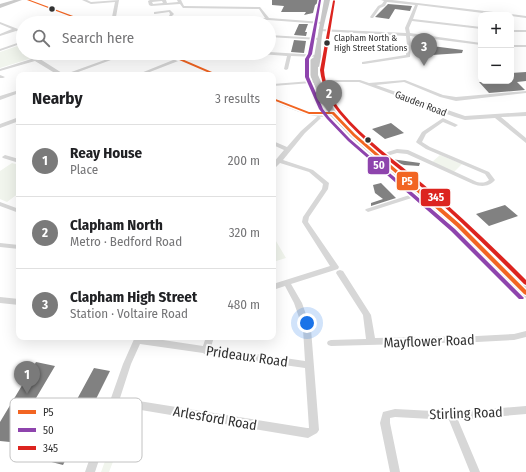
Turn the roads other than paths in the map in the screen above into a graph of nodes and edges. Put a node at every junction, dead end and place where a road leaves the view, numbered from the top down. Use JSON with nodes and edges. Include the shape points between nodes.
{"nodes":[{"id":1,"x":20,"y":0,"type":"edge"},
{"id":2,"x":28,"y":0,"type":"edge"},
{"id":3,"x":84,"y":0,"type":"edge"},
{"id":4,"x":117,"y":0,"type":"edge"},
{"id":5,"x":327,"y":0,"type":"edge"},
{"id":6,"x":383,"y":0,"type":"edge"},
{"id":7,"x":386,"y":0,"type":"edge"},
{"id":8,"x":180,"y":2,"type":"edge"},
{"id":9,"x":416,"y":3,"type":"edge"},
{"id":10,"x":165,"y":4,"type":"dead end"},
{"id":11,"x":0,"y":6,"type":"edge"},
{"id":12,"x":486,"y":12,"type":"edge"},
{"id":13,"x":155,"y":13,"type":"dead end"},
{"id":14,"x":72,"y":16,"type":"edge"},
{"id":15,"x":114,"y":16,"type":"edge"},
{"id":16,"x":171,"y":16,"type":"edge"},
{"id":17,"x":266,"y":16,"type":"edge"},
{"id":18,"x":514,"y":16,"type":"edge"},
{"id":19,"x":372,"y":17,"type":"dead end"},
{"id":20,"x":526,"y":17,"type":"edge"},
{"id":21,"x":276,"y":20,"type":"edge"},
{"id":22,"x":411,"y":20,"type":"junction"},
{"id":23,"x":0,"y":23,"type":"edge"},
{"id":24,"x":6,"y":26,"type":"junction"},
{"id":25,"x":321,"y":26,"type":"junction"},
{"id":26,"x":0,"y":28,"type":"edge"},
{"id":27,"x":478,"y":28,"type":"edge"},
{"id":28,"x":16,"y":29,"type":"joint"},
{"id":29,"x":514,"y":31,"type":"edge"},
{"id":30,"x":526,"y":31,"type":"edge"},
{"id":31,"x":0,"y":35,"type":"edge"},
{"id":32,"x":408,"y":35,"type":"junction"},
{"id":33,"x":276,"y":36,"type":"edge"},
{"id":34,"x":319,"y":39,"type":"junction"},
{"id":35,"x":16,"y":44,"type":"edge"},
{"id":36,"x":478,"y":44,"type":"edge"},
{"id":37,"x":514,"y":46,"type":"edge"},
{"id":38,"x":526,"y":46,"type":"edge"},
{"id":39,"x":0,"y":50,"type":"edge"},
{"id":40,"x":276,"y":54,"type":"edge"},
{"id":41,"x":290,"y":55,"type":"junction"},
{"id":42,"x":318,"y":57,"type":"junction"},
{"id":43,"x":33,"y":60,"type":"edge"},
{"id":44,"x":37,"y":60,"type":"edge"},
{"id":45,"x":106,"y":60,"type":"edge"},
{"id":46,"x":180,"y":60,"type":"joint"},
{"id":47,"x":364,"y":63,"type":"dead end"},
{"id":48,"x":0,"y":70,"type":"edge"},
{"id":49,"x":286,"y":70,"type":"dead end"},
{"id":50,"x":50,"y":72,"type":"edge"},
{"id":51,"x":68,"y":72,"type":"edge"},
{"id":52,"x":146,"y":72,"type":"edge"},
{"id":53,"x":210,"y":72,"type":"edge"},
{"id":54,"x":318,"y":81,"type":"junction"},
{"id":55,"x":370,"y":84,"type":"junction"},
{"id":56,"x":276,"y":85,"type":"edge"},
{"id":57,"x":16,"y":92,"type":"edge"},
{"id":58,"x":526,"y":92,"type":"edge"},
{"id":59,"x":0,"y":98,"type":"edge"},
{"id":60,"x":276,"y":100,"type":"edge"},
{"id":61,"x":306,"y":113,"type":"junction"},
{"id":62,"x":526,"y":114,"type":"edge"},
{"id":63,"x":334,"y":115,"type":"junction"},
{"id":64,"x":496,"y":116,"type":"junction"},
{"id":65,"x":318,"y":118,"type":"junction"},
{"id":66,"x":16,"y":120,"type":"edge"},
{"id":67,"x":455,"y":125,"type":"dead end"},
{"id":68,"x":0,"y":126,"type":"edge"},
{"id":69,"x":526,"y":142,"type":"edge"},
{"id":70,"x":276,"y":145,"type":"edge"},
{"id":71,"x":287,"y":149,"type":"junction"},
{"id":72,"x":380,"y":156,"type":"junction"},
{"id":73,"x":5,"y":157,"type":"dead end"},
{"id":74,"x":16,"y":160,"type":"edge"},
{"id":75,"x":278,"y":160,"type":"junction"},
{"id":76,"x":276,"y":162,"type":"edge"},
{"id":77,"x":422,"y":193,"type":"junction"},
{"id":78,"x":0,"y":204,"type":"edge"},
{"id":79,"x":16,"y":210,"type":"edge"},
{"id":80,"x":368,"y":210,"type":"dead end"},
{"id":81,"x":0,"y":245,"type":"edge"},
{"id":82,"x":16,"y":247,"type":"edge"},
{"id":83,"x":338,"y":270,"type":"junction"},
{"id":84,"x":287,"y":283,"type":"junction"},
{"id":85,"x":276,"y":286,"type":"edge"},
{"id":86,"x":526,"y":293,"type":"edge"},
{"id":87,"x":0,"y":300,"type":"edge"},
{"id":88,"x":16,"y":302,"type":"edge"},
{"id":89,"x":526,"y":334,"type":"edge"},
{"id":90,"x":138,"y":340,"type":"edge"},
{"id":91,"x":144,"y":340,"type":"edge"},
{"id":92,"x":209,"y":340,"type":"edge"},
{"id":93,"x":371,"y":342,"type":"junction"},
{"id":94,"x":331,"y":343,"type":"dead end"},
{"id":95,"x":206,"y":351,"type":"junction"},
{"id":96,"x":310,"y":364,"type":"junction"},
{"id":97,"x":116,"y":398,"type":"edge"},
{"id":98,"x":142,"y":405,"type":"edge"},
{"id":99,"x":526,"y":410,"type":"edge"},
{"id":100,"x":452,"y":416,"type":"junction"},
{"id":101,"x":94,"y":462,"type":"edge"},
{"id":102,"x":90,"y":472,"type":"edge"},
{"id":103,"x":395,"y":472,"type":"edge"},
{"id":104,"x":475,"y":472,"type":"edge"}],
"edges":[{"from":1,"to":11,"type":"main road"},
{"from":2,"to":14,"type":"main road"},
{"from":3,"to":4,"type":"street"},
{"from":4,"to":15,"type":"street"},
{"from":5,"to":25,"type":"highway"},
{"from":6,"to":7,"type":"street"},
{"from":7,"to":9,"type":"street"},
{"from":7,"to":19,"type":"street"},
{"from":8,"to":10,"type":"street"},
{"from":8,"to":17,"type":"street","via":[[183,7],[260,8]]},
{"from":9,"to":12,"type":"street"},
{"from":9,"to":22,"type":"street"},
{"from":13,"to":16,"type":"street","via":[[170,11]]},
{"from":18,"to":20,"type":"street"},
{"from":21,"to":25,"type":"street"},
{"from":22,"to":27,"type":"street"},
{"from":22,"to":32,"type":"street","via":[[407,28]]},
{"from":23,"to":24,"type":"street"},
{"from":24,"to":26,"type":"street"},
{"from":24,"to":28,"type":"street"},
{"from":25,"to":32,"type":"street","via":[[330,30]]},
{"from":25,"to":34,"type":"highway"},
{"from":28,"to":31,"type":"street"},
{"from":29,"to":30,"type":"street"},
{"from":32,"to":36,"type":"street"},
{"from":32,"to":47,"type":"street","via":[[407,56]]},
{"from":33,"to":34,"type":"street"},
{"from":34,"to":42,"type":"highway"},
{"from":35,"to":39,"type":"street"},
{"from":37,"to":38,"type":"street"},
{"from":40,"to":41,"type":"street"},
{"from":41,"to":42,"type":"street"},
{"from":41,"to":49,"type":"street"},
{"from":42,"to":54,"type":"highway","via":[[314,60],[314,75]]},
{"from":43,"to":48,"type":"street"},
{"from":44,"to":50,"type":"street"},
{"from":45,"to":51,"type":"street"},
{"from":46,"to":52,"type":"street"},
{"from":46,"to":53,"type":"main road"},
{"from":54,"to":55,"type":"street","name":"Gauden Road","via":[[355,80]]},
{"from":54,"to":56,"type":"street","name":"Gauden Road"},
{"from":54,"to":63,"type":"highway","via":[[327,105]]},
{"from":55,"to":58,"type":"street","via":[[405,81],[442,96],[456,98]]},
{"from":55,"to":64,"type":"street","name":"Gauden Road","via":[[457,116]]},
{"from":57,"to":59,"type":"street"},
{"from":60,"to":61,"type":"main road"},
{"from":61,"to":63,"type":"main road"},
{"from":61,"to":65,"type":"main road"},
{"from":62,"to":64,"type":"street","name":"Gauden Road"},
{"from":63,"to":65,"type":"main road"},
{"from":63,"to":72,"type":"highway"},
{"from":64,"to":69,"type":"street"},
{"from":65,"to":71,"type":"street"},
{"from":66,"to":68,"type":"street"},
{"from":67,"to":72,"type":"street","via":[[443,120],[424,133],[419,142],[487,173],[492,180],[489,183],[475,183],[408,152],[397,151]]},
{"from":70,"to":71,"type":"street"},
{"from":71,"to":75,"type":"street"},
{"from":72,"to":77,"type":"highway"},
{"from":73,"to":74,"type":"street"},
{"from":75,"to":76,"type":"street"},
{"from":75,"to":83,"type":"street","via":[[311,171],[326,183],[305,222]]},
{"from":77,"to":80,"type":"street"},
{"from":77,"to":86,"type":"highway","via":[[472,238]]},
{"from":78,"to":79,"type":"street"},
{"from":81,"to":82,"type":"street"},
{"from":83,"to":84,"type":"street"},
{"from":83,"to":93,"type":"street","via":[[367,315]]},
{"from":84,"to":85,"type":"street"},
{"from":84,"to":96,"type":"street","via":[[306,323]]},
{"from":87,"to":88,"type":"street"},
{"from":89,"to":93,"type":"street","name":"Mayflower Road","via":[[501,338]]},
{"from":90,"to":97,"type":"street"},
{"from":91,"to":95,"type":"street","name":"Prideaux Road"},
{"from":92,"to":95,"type":"street"},
{"from":93,"to":94,"type":"street","name":"Mayflower Road"},
{"from":95,"to":96,"type":"street","name":"Prideaux Road"},
{"from":96,"to":98,"type":"street","name":"Arlesford Road","via":[[314,430],[308,433]]},
{"from":99,"to":100,"type":"street","name":"Stirling Road"},
{"from":100,"to":103,"type":"street","name":"Stirling Road","via":[[386,414]]},
{"from":100,"to":104,"type":"street"},
{"from":101,"to":102,"type":"street"}]}
